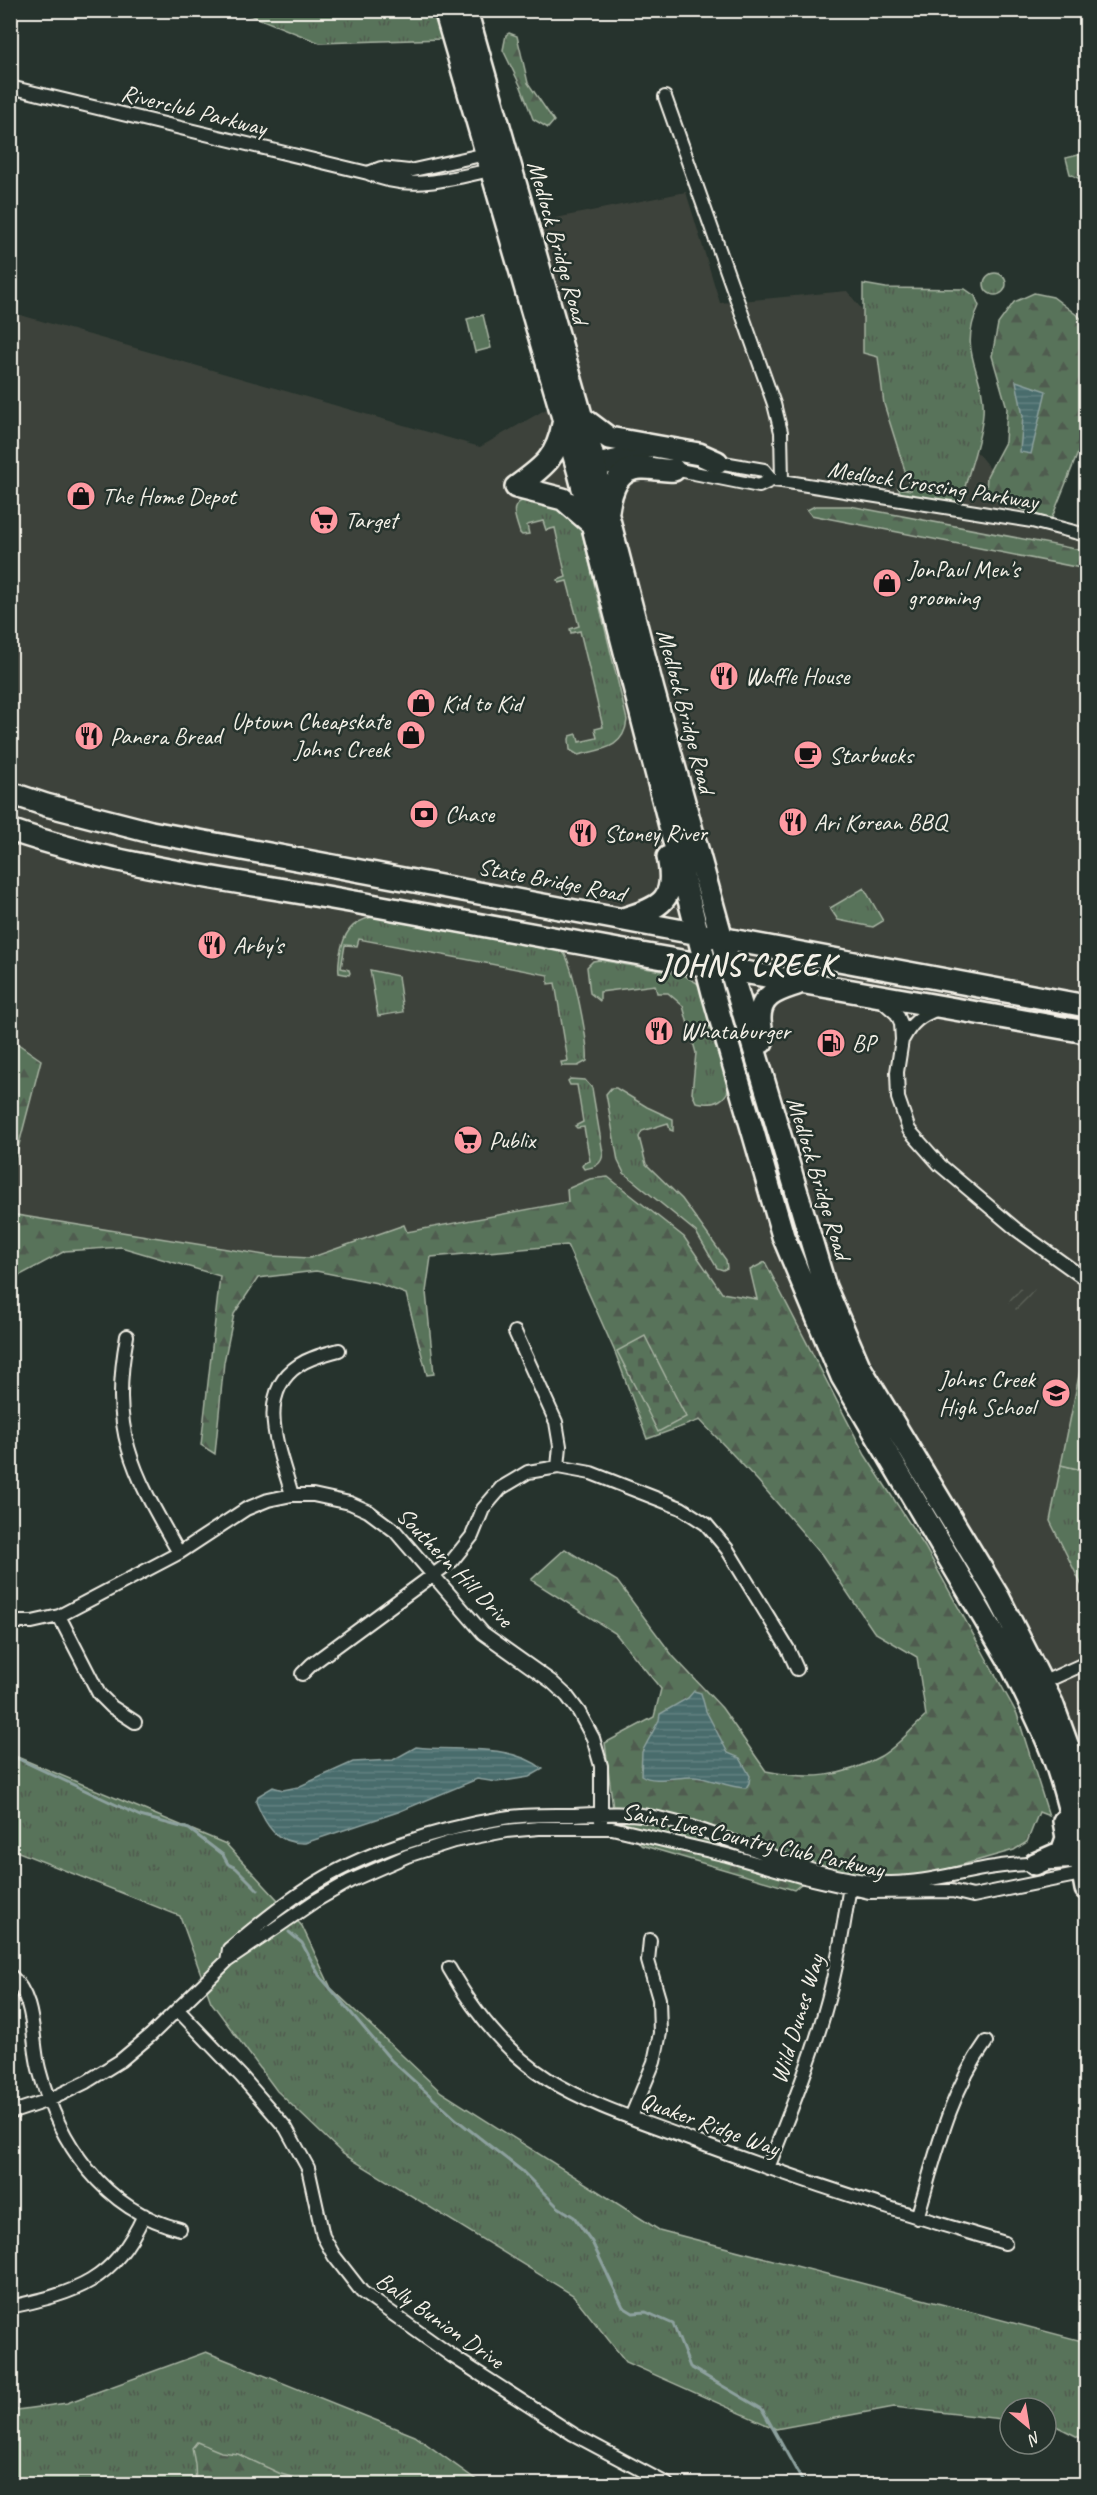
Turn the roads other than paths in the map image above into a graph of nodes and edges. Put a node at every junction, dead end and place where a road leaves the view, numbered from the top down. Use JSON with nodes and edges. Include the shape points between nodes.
{"nodes":[{"id":1,"x":445,"y":10,"type":"edge"},
{"id":2,"x":466,"y":10,"type":"edge"},
{"id":3,"x":10,"y":87,"type":"edge"},
{"id":4,"x":665,"y":97,"type":"dead end"},
{"id":5,"x":488,"y":162,"type":"junction"},
{"id":6,"x":572,"y":419,"type":"junction"},
{"id":7,"x":717,"y":462,"type":"junction"},
{"id":8,"x":586,"y":467,"type":"junction"},
{"id":9,"x":674,"y":470,"type":"junction"},
{"id":10,"x":777,"y":481,"type":"junction"},
{"id":11,"x":600,"y":519,"type":"junction"},
{"id":12,"x":1086,"y":534,"type":"edge"},
{"id":13,"x":10,"y":793,"type":"edge"},
{"id":14,"x":670,"y":821,"type":"junction"},
{"id":15,"x":10,"y":831,"type":"edge"},
{"id":16,"x":621,"y":920,"type":"junction"},
{"id":17,"x":699,"y":934,"type":"junction"},
{"id":18,"x":723,"y":938,"type":"junction"},
{"id":19,"x":707,"y":967,"type":"junction"},
{"id":20,"x":731,"y":971,"type":"junction"},
{"id":21,"x":800,"y":983,"type":"junction"},
{"id":22,"x":875,"y":996,"type":"junction"},
{"id":23,"x":1086,"y":1005,"type":"edge"},
{"id":24,"x":942,"y":1007,"type":"junction"},
{"id":25,"x":1086,"y":1032,"type":"edge"},
{"id":26,"x":903,"y":1040,"type":"junction"},
{"id":27,"x":756,"y":1053,"type":"junction"},
{"id":28,"x":1081,"y":1276,"type":"dead end"},
{"id":29,"x":515,"y":1332,"type":"dead end"},
{"id":30,"x":127,"y":1336,"type":"dead end"},
{"id":31,"x":339,"y":1350,"type":"dead end"},
{"id":32,"x":558,"y":1467,"type":"junction"},
{"id":33,"x":292,"y":1495,"type":"junction"},
{"id":34,"x":179,"y":1553,"type":"junction"},
{"id":35,"x":433,"y":1575,"type":"junction"},
{"id":36,"x":59,"y":1616,"type":"junction"},
{"id":37,"x":10,"y":1622,"type":"edge"},
{"id":38,"x":1086,"y":1663,"type":"edge"},
{"id":39,"x":797,"y":1669,"type":"dead end"},
{"id":40,"x":302,"y":1674,"type":"dead end"},
{"id":41,"x":1035,"y":1690,"type":"junction"},
{"id":42,"x":135,"y":1722,"type":"dead end"},
{"id":43,"x":1086,"y":1796,"type":"edge"},
{"id":44,"x":601,"y":1814,"type":"junction"},
{"id":45,"x":602,"y":1828,"type":"junction"},
{"id":46,"x":1035,"y":1864,"type":"junction"},
{"id":47,"x":1085,"y":1871,"type":"edge"},
{"id":48,"x":851,"y":1882,"type":"junction"},
{"id":49,"x":650,"y":1940,"type":"dead end"},
{"id":50,"x":227,"y":1961,"type":"junction"},
{"id":51,"x":449,"y":1968,"type":"dead end"},
{"id":52,"x":10,"y":1975,"type":"edge"},
{"id":53,"x":178,"y":2010,"type":"junction"},
{"id":54,"x":986,"y":2042,"type":"dead end"},
{"id":55,"x":49,"y":2100,"type":"junction"},
{"id":56,"x":10,"y":2114,"type":"edge"},
{"id":57,"x":631,"y":2117,"type":"junction"},
{"id":58,"x":768,"y":2168,"type":"junction"},
{"id":59,"x":144,"y":2215,"type":"junction"},
{"id":60,"x":917,"y":2218,"type":"junction"},
{"id":61,"x":180,"y":2229,"type":"dead end"},
{"id":62,"x":1005,"y":2243,"type":"dead end"},
{"id":63,"x":10,"y":2307,"type":"edge"},
{"id":64,"x":667,"y":2484,"type":"edge"}],
"edges":[{"from":1,"to":5,"type":"highway","name":"Medlock Bridge Road"},
{"from":2,"to":6,"type":"highway","name":"Medlock Bridge Road"},
{"from":3,"to":5,"type":"street","name":"Riverclub Parkway","via":[[368,173],[381,168],[409,171]]},
{"from":4,"to":10,"type":"street","via":[[774,404],[781,432]]},
{"from":5,"to":6,"type":"highway","name":"Medlock Bridge Road"},
{"from":6,"to":7,"type":"highway","via":[[609,438],[699,454]]},
{"from":6,"to":8,"type":"highway","name":"Medlock Bridge Road"},
{"from":6,"to":11,"type":"highway","via":[[552,456],[516,487],[563,499]]},
{"from":7,"to":8,"type":"street","name":"Medlock Crossing Parkway","via":[[646,452],[629,453]]},
{"from":7,"to":10,"type":"street","name":"Medlock Crossing Parkway","via":[[764,470]]},
{"from":8,"to":9,"type":"street","name":"Medlock Crossing Parkway","via":[[642,463]]},
{"from":8,"to":11,"type":"highway","name":"Medlock Bridge Road"},
{"from":9,"to":10,"type":"street","name":"Medlock Crossing Parkway","via":[[759,486]]},
{"from":9,"to":11,"type":"highway","via":[[639,468],[627,472],[613,486]]},
{"from":10,"to":12,"type":"street","name":"Medlock Crossing Parkway","via":[[1032,521]]},
{"from":11,"to":14,"type":"highway","name":"Medlock Bridge Road"},
{"from":11,"to":18,"type":"highway","name":"Medlock Bridge Road"},
{"from":13,"to":16,"type":"highway","name":"State Bridge Road","via":[[151,832]]},
{"from":14,"to":16,"type":"highway","via":[[665,842],[672,878],[668,894],[651,910]]},
{"from":14,"to":17,"type":"highway","name":"Medlock Bridge Road"},
{"from":15,"to":19,"type":"highway","via":[[163,871]]},
{"from":16,"to":17,"type":"highway","name":"State Bridge Road"},
{"from":17,"to":18,"type":"highway","name":"State Bridge Road"},
{"from":17,"to":19,"type":"highway","name":"Medlock Bridge Road"},
{"from":18,"to":20,"type":"highway","name":"Medlock Bridge Road"},
{"from":18,"to":23,"type":"highway","name":"State Bridge Road"},
{"from":19,"to":20,"type":"highway"},
{"from":19,"to":41,"type":"highway","name":"Medlock Bridge Road","via":[[783,1236],[822,1334],[842,1377],[1010,1662]]},
{"from":20,"to":21,"type":"highway"},
{"from":20,"to":27,"type":"highway","name":"Medlock Bridge Road"},
{"from":21,"to":22,"type":"highway"},
{"from":21,"to":27,"type":"highway","via":[[778,989],[767,999],[760,1016],[763,1040]]},
{"from":22,"to":24,"type":"highway"},
{"from":22,"to":26,"type":"street","via":[[897,1014]]},
{"from":24,"to":25,"type":"highway"},
{"from":24,"to":26,"type":"street","via":[[918,1017]]},
{"from":26,"to":28,"type":"street","via":[[897,1072],[898,1098],[909,1130],[940,1165],[1017,1230]]},
{"from":27,"to":41,"type":"highway","name":"Medlock Bridge Road","via":[[825,1287],[859,1366],[999,1598]]},
{"from":29,"to":32,"type":"street","via":[[555,1422],[560,1446]]},
{"from":30,"to":34,"type":"street","via":[[120,1392],[126,1445],[142,1488]]},
{"from":31,"to":33,"type":"street","via":[[297,1366],[275,1396],[273,1426]]},
{"from":32,"to":35,"type":"street","via":[[528,1472],[501,1488],[483,1509],[463,1549]]},
{"from":32,"to":39,"type":"street","via":[[591,1473],[681,1508],[706,1524],[727,1548]]},
{"from":33,"to":34,"type":"street","name":"Southern Hill Drive","via":[[246,1509]]},
{"from":33,"to":35,"type":"street","name":"Southern Hill Drive","via":[[330,1497],[368,1511],[395,1531]]},
{"from":34,"to":36,"type":"street","name":"Southern Hill Drive"},
{"from":35,"to":40,"type":"street"},
{"from":35,"to":44,"type":"street","name":"Southern Hill Drive","via":[[483,1633],[552,1682],[579,1712],[593,1738],[601,1766]]},
{"from":36,"to":37,"type":"street","name":"Southern Hill Drive"},
{"from":36,"to":42,"type":"street","via":[[99,1694]]},
{"from":38,"to":41,"type":"street"},
{"from":41,"to":43,"type":"highway","name":"Medlock Bridge Road","via":[[1052,1702]]},
{"from":41,"to":46,"type":"highway","name":"Medlock Bridge Road","via":[[1026,1707],[1067,1838],[1062,1852]]},
{"from":41,"to":47,"type":"highway","name":"Medlock Bridge Road"},
{"from":44,"to":45,"type":"street","name":"Southern Hill Drive"},
{"from":44,"to":48,"type":"street","name":"Saint Ives Country Club Parkway","via":[[646,1816]]},
{"from":44,"to":50,"type":"street","name":"Saint Ives Country Club Parkway","via":[[504,1817],[439,1832],[367,1858],[308,1887],[229,1949]]},
{"from":45,"to":48,"type":"street","name":"Saint Ives Country Club Parkway","via":[[650,1836],[804,1877]]},
{"from":45,"to":50,"type":"street","name":"Saint Ives Country Club Parkway","via":[[506,1831],[454,1841],[407,1856],[315,1901]]},
{"from":46,"to":47,"type":"street","name":"Saint Ives Country Club Parkway"},
{"from":46,"to":48,"type":"street","name":"Saint Ives Country Club Parkway","via":[[995,1867],[925,1881]]},
{"from":47,"to":48,"type":"street","name":"Saint Ives Country Club Parkway","via":[[973,1896],[952,1891],[869,1892]]},
{"from":48,"to":58,"type":"street","name":"Wild Dunes Way","via":[[825,2012]]},
{"from":49,"to":57,"type":"street","via":[[648,1961],[659,1999],[660,2033],[654,2061]]},
{"from":50,"to":53,"type":"street","name":"Saint Ives Country Club Parkway"},
{"from":51,"to":57,"type":"street","name":"Quaker Ridge Way","via":[[484,2021],[524,2061],[571,2092]]},
{"from":52,"to":55,"type":"street","via":[[23,1989],[29,2006],[39,2069]]},
{"from":53,"to":55,"type":"street","name":"Saint Ives Country Club Parkway","via":[[120,2061]]},
{"from":53,"to":64,"type":"street","name":"Bally Bunion Drive","via":[[286,2128],[308,2168],[323,2236],[362,2292],[573,2434]]},
{"from":54,"to":60,"type":"street","via":[[951,2107]]},
{"from":55,"to":56,"type":"street","name":"Saint Ives Country Club Parkway"},
{"from":55,"to":59,"type":"street","via":[[86,2170],[113,2196]]},
{"from":57,"to":58,"type":"street","name":"Quaker Ridge Way"},
{"from":58,"to":60,"type":"street","name":"Quaker Ridge Way"},
{"from":59,"to":61,"type":"street"},
{"from":59,"to":63,"type":"street","via":[[133,2239],[98,2277],[65,2293]]},
{"from":60,"to":62,"type":"street","name":"Quaker Ridge Way"}]}
